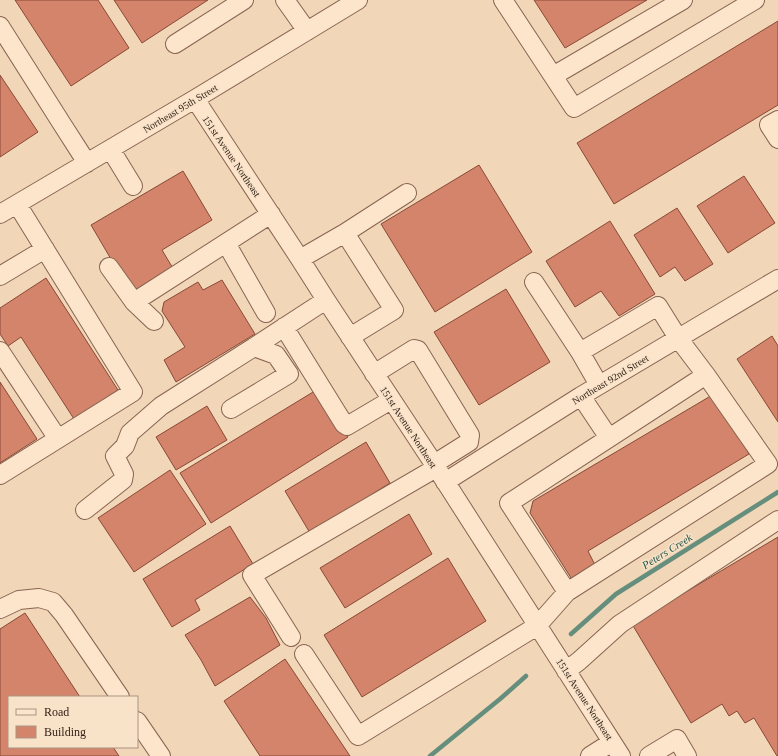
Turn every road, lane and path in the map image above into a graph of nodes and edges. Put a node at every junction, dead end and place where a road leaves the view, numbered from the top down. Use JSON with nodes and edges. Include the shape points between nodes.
{"nodes":[{"id":1,"x":244,"y":0,"type":"edge"},
{"id":2,"x":285,"y":0,"type":"edge"},
{"id":3,"x":358,"y":0,"type":"edge"},
{"id":4,"x":503,"y":0,"type":"edge"},
{"id":5,"x":683,"y":0,"type":"edge"},
{"id":6,"x":755,"y":0,"type":"edge"},
{"id":7,"x":0,"y":26,"type":"edge"},
{"id":8,"x":307,"y":31,"type":"junction"},
{"id":9,"x":176,"y":44,"type":"dead end"},
{"id":10,"x":553,"y":76,"type":"junction"},
{"id":11,"x":195,"y":99,"type":"junction"},
{"id":12,"x":778,"y":120,"type":"edge"},
{"id":13,"x":778,"y":139,"type":"edge"},
{"id":14,"x":111,"y":150,"type":"junction"},
{"id":15,"x":87,"y":163,"type":"junction"},
{"id":16,"x":133,"y":186,"type":"dead end"},
{"id":17,"x":407,"y":193,"type":"dead end"},
{"id":18,"x":17,"y":204,"type":"junction"},
{"id":19,"x":0,"y":214,"type":"edge"},
{"id":20,"x":271,"y":214,"type":"junction"},
{"id":21,"x":345,"y":233,"type":"junction"},
{"id":22,"x":226,"y":243,"type":"junction"},
{"id":23,"x":45,"y":249,"type":"junction"},
{"id":24,"x":300,"y":259,"type":"junction"},
{"id":25,"x":109,"y":267,"type":"dead end"},
{"id":26,"x":0,"y":276,"type":"edge"},
{"id":27,"x":778,"y":279,"type":"edge"},
{"id":28,"x":534,"y":282,"type":"dead end"},
{"id":29,"x":326,"y":300,"type":"junction"},
{"id":30,"x":134,"y":302,"type":"junction"},
{"id":31,"x":266,"y":313,"type":"dead end"},
{"id":32,"x":154,"y":321,"type":"dead end"},
{"id":33,"x":284,"y":327,"type":"junction"},
{"id":34,"x":350,"y":337,"type":"junction"},
{"id":35,"x":678,"y":338,"type":"junction"},
{"id":36,"x":254,"y":347,"type":"junction"},
{"id":37,"x":0,"y":351,"type":"edge"},
{"id":38,"x":580,"y":352,"type":"junction"},
{"id":39,"x":374,"y":374,"type":"junction"},
{"id":40,"x":706,"y":375,"type":"junction"},
{"id":41,"x":599,"y":385,"type":"junction"},
{"id":42,"x":581,"y":396,"type":"junction"},
{"id":43,"x":391,"y":400,"type":"junction"},
{"id":44,"x":232,"y":409,"type":"dead end"},
{"id":45,"x":609,"y":438,"type":"junction"},
{"id":46,"x":58,"y":439,"type":"junction"},
{"id":47,"x":438,"y":471,"type":"junction"},
{"id":48,"x":0,"y":475,"type":"edge"},
{"id":49,"x":84,"y":510,"type":"dead end"},
{"id":50,"x":778,"y":520,"type":"edge"},
{"id":51,"x":568,"y":592,"type":"junction"},
{"id":52,"x":0,"y":609,"type":"edge"},
{"id":53,"x":537,"y":626,"type":"junction"},
{"id":54,"x":291,"y":637,"type":"dead end"},
{"id":55,"x":304,"y":654,"type":"dead end"},
{"id":56,"x":566,"y":671,"type":"junction"},
{"id":57,"x":119,"y":696,"type":"edge"},
{"id":58,"x":138,"y":722,"type":"edge"},
{"id":59,"x":617,"y":749,"type":"edge"},
{"id":60,"x":161,"y":756,"type":"edge"},
{"id":61,"x":590,"y":756,"type":"edge"},
{"id":62,"x":649,"y":756,"type":"edge"},
{"id":63,"x":687,"y":756,"type":"edge"}],
"edges":[{"from":1,"to":9,"type":"street"},
{"from":2,"to":8,"type":"street"},
{"from":3,"to":8,"type":"street","name":"Northeast 95th Street"},
{"from":4,"to":10,"type":"street"},
{"from":5,"to":10,"type":"street"},
{"from":6,"to":10,"type":"street","via":[[574,108]]},
{"from":7,"to":15,"type":"street"},
{"from":8,"to":11,"type":"street","name":"Northeast 95th Street"},
{"from":11,"to":14,"type":"street","name":"Northeast 95th Street"},
{"from":11,"to":20,"type":"street","name":"151st Avenue Northeast"},
{"from":12,"to":13,"type":"street","via":[[769,125]]},
{"from":14,"to":15,"type":"street","name":"Northeast 95th Street"},
{"from":14,"to":16,"type":"street"},
{"from":15,"to":18,"type":"street","name":"Northeast 95th Street"},
{"from":17,"to":21,"type":"street"},
{"from":18,"to":19,"type":"street","name":"Northeast 95th Street"},
{"from":18,"to":23,"type":"street"},
{"from":20,"to":22,"type":"street"},
{"from":20,"to":24,"type":"street","name":"151st Avenue Northeast"},
{"from":21,"to":24,"type":"street"},
{"from":21,"to":34,"type":"street","via":[[394,310]]},
{"from":22,"to":30,"type":"street"},
{"from":22,"to":31,"type":"street"},
{"from":23,"to":26,"type":"street"},
{"from":23,"to":46,"type":"street","via":[[133,392]]},
{"from":24,"to":29,"type":"street","name":"151st Avenue Northeast"},
{"from":25,"to":30,"type":"street"},
{"from":27,"to":35,"type":"street","name":"Northeast 92nd Street"},
{"from":28,"to":38,"type":"street"},
{"from":29,"to":33,"type":"street"},
{"from":29,"to":34,"type":"street","name":"151st Avenue Northeast"},
{"from":30,"to":32,"type":"street"},
{"from":33,"to":36,"type":"street"},
{"from":33,"to":43,"type":"street","via":[[344,424],[351,425]]},
{"from":34,"to":39,"type":"street","name":"151st Avenue Northeast"},
{"from":35,"to":38,"type":"street","via":[[658,306]]},
{"from":35,"to":40,"type":"street"},
{"from":35,"to":41,"type":"street","name":"Northeast 92nd Street"},
{"from":36,"to":44,"type":"street","via":[[276,355],[289,374]]},
{"from":36,"to":49,"type":"street","via":[[161,406],[130,433],[125,446],[115,456],[124,474],[123,480]]},
{"from":37,"to":46,"type":"street"},
{"from":38,"to":41,"type":"street"},
{"from":39,"to":43,"type":"street","name":"151st Avenue Northeast"},
{"from":39,"to":47,"type":"street","via":[[414,349],[418,350],[470,435],[469,442]]},
{"from":40,"to":45,"type":"street"},
{"from":40,"to":51,"type":"street","via":[[768,464]]},
{"from":41,"to":42,"type":"street","name":"Northeast 92nd Street"},
{"from":42,"to":45,"type":"street"},
{"from":42,"to":47,"type":"street","name":"Northeast 92nd Street"},
{"from":43,"to":47,"type":"street","name":"151st Avenue Northeast"},
{"from":45,"to":51,"type":"street","via":[[509,503]]},
{"from":46,"to":48,"type":"street"},
{"from":47,"to":53,"type":"street","name":"151st Avenue Northeast"},
{"from":47,"to":54,"type":"street","via":[[252,575]]},
{"from":50,"to":56,"type":"street","via":[[620,624]]},
{"from":51,"to":53,"type":"street"},
{"from":52,"to":57,"type":"street","via":[[25,599],[38,598],[53,602]]},
{"from":53,"to":55,"type":"street","via":[[358,736]]},
{"from":53,"to":56,"type":"street","name":"151st Avenue Northeast"},
{"from":56,"to":59,"type":"street","name":"151st Avenue Northeast"},
{"from":58,"to":60,"type":"street"},
{"from":59,"to":61,"type":"street"},
{"from":62,"to":63,"type":"street","via":[[677,739]]}]}
